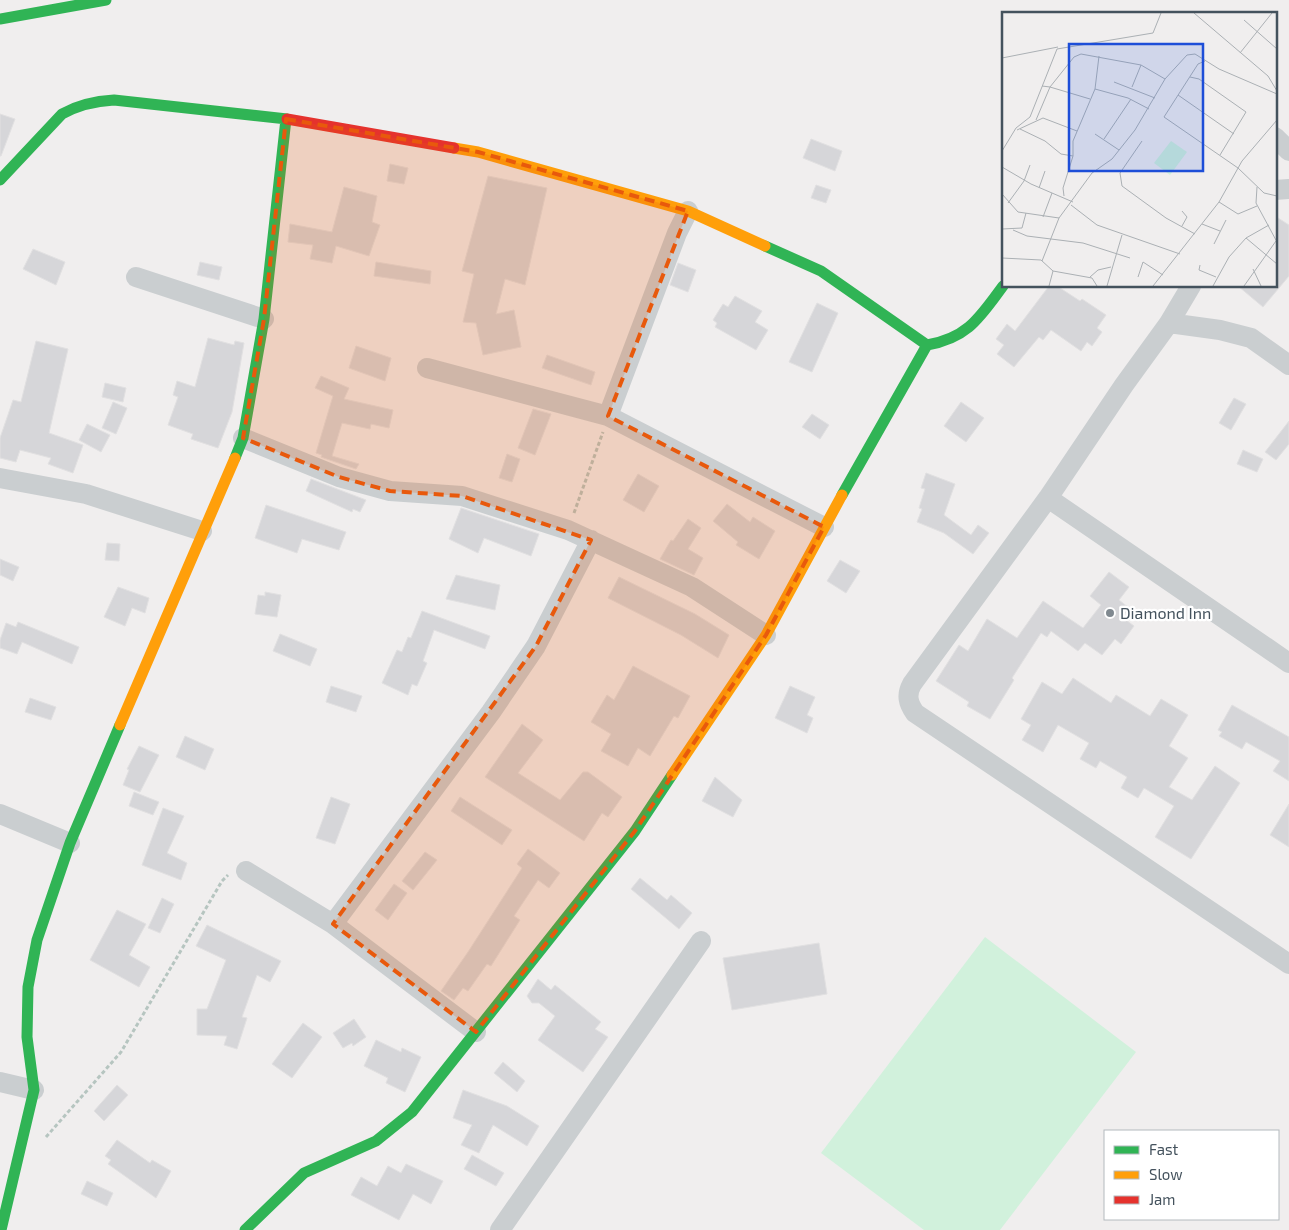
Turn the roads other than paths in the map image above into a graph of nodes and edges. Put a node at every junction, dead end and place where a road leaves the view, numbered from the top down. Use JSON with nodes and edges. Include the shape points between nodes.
{"nodes":[{"id":1,"x":106,"y":0,"type":"edge"},
{"id":2,"x":0,"y":19,"type":"edge"},
{"id":3,"x":286,"y":119,"type":"junction"},
{"id":4,"x":1276,"y":138,"type":"edge"},
{"id":5,"x":1289,"y":151,"type":"edge"},
{"id":6,"x":0,"y":180,"type":"edge"},
{"id":7,"x":1289,"y":188,"type":"edge"},
{"id":8,"x":1276,"y":190,"type":"edge"},
{"id":9,"x":688,"y":211,"type":"junction"},
{"id":10,"x":136,"y":277,"type":"dead end"},
{"id":11,"x":1002,"y":287,"type":"edge"},
{"id":12,"x":1190,"y":288,"type":"edge"},
{"id":13,"x":264,"y":319,"type":"junction"},
{"id":14,"x":1170,"y":323,"type":"junction"},
{"id":15,"x":927,"y":345,"type":"junction"},
{"id":16,"x":1289,"y":365,"type":"edge"},
{"id":17,"x":428,"y":368,"type":"dead end"},
{"id":18,"x":608,"y":416,"type":"junction"},
{"id":19,"x":243,"y":438,"type":"junction"},
{"id":20,"x":0,"y":478,"type":"edge"},
{"id":21,"x":1048,"y":498,"type":"junction"},
{"id":22,"x":824,"y":527,"type":"junction"},
{"id":23,"x":202,"y":531,"type":"junction"},
{"id":24,"x":591,"y":540,"type":"junction"},
{"id":25,"x":766,"y":635,"type":"junction"},
{"id":26,"x":1289,"y":663,"type":"edge"},
{"id":27,"x":0,"y":814,"type":"edge"},
{"id":28,"x":70,"y":843,"type":"junction"},
{"id":29,"x":246,"y":871,"type":"road end"},
{"id":30,"x":333,"y":924,"type":"junction"},
{"id":31,"x":701,"y":941,"type":"dead end"},
{"id":32,"x":1289,"y":964,"type":"edge"},
{"id":33,"x":476,"y":1032,"type":"junction"},
{"id":34,"x":0,"y":1082,"type":"edge"},
{"id":35,"x":34,"y":1090,"type":"junction"},
{"id":36,"x":1,"y":1230,"type":"edge"},
{"id":37,"x":245,"y":1230,"type":"edge"},
{"id":38,"x":500,"y":1230,"type":"edge"}],
"edges":[{"from":1,"to":2,"type":"street"},
{"from":3,"to":6,"type":"street","via":[[114,100],[84,104],[62,114]]},
{"from":3,"to":9,"type":"street","via":[[478,152]]},
{"from":3,"to":13,"type":"street"},
{"from":4,"to":5,"type":"street"},
{"from":7,"to":8,"type":"street"},
{"from":9,"to":15,"type":"street","via":[[821,271]]},
{"from":9,"to":18,"type":"street","via":[[676,233]]},
{"from":10,"to":13,"type":"street"},
{"from":11,"to":15,"type":"street","via":[[974,326],[964,334],[953,340]]},
{"from":12,"to":14,"type":"street"},
{"from":13,"to":19,"type":"street"},
{"from":14,"to":16,"type":"street","via":[[1251,338]]},
{"from":14,"to":21,"type":"street"},
{"from":15,"to":22,"type":"street"},
{"from":17,"to":18,"type":"street"},
{"from":18,"to":22,"type":"street"},
{"from":19,"to":23,"type":"street"},
{"from":19,"to":24,"type":"street","via":[[339,477],[390,491],[462,496]]},
{"from":20,"to":23,"type":"street","via":[[86,494]]},
{"from":21,"to":26,"type":"street"},
{"from":21,"to":32,"type":"street","via":[[912,684],[908,691],[910,706],[914,713]]},
{"from":22,"to":25,"type":"street"},
{"from":23,"to":28,"type":"street"},
{"from":24,"to":25,"type":"street","via":[[692,587]]},
{"from":24,"to":30,"type":"street","via":[[536,646],[491,712]]},
{"from":25,"to":33,"type":"street","via":[[635,831]]},
{"from":27,"to":28,"type":"street"},
{"from":28,"to":35,"type":"street","via":[[37,940],[28,987],[27,1036]]},
{"from":29,"to":30,"type":"street"},
{"from":30,"to":33,"type":"street"},
{"from":31,"to":38,"type":"street"},
{"from":33,"to":37,"type":"street","via":[[412,1112],[376,1141],[304,1173]]},
{"from":34,"to":35,"type":"street"},
{"from":35,"to":36,"type":"street"}]}
